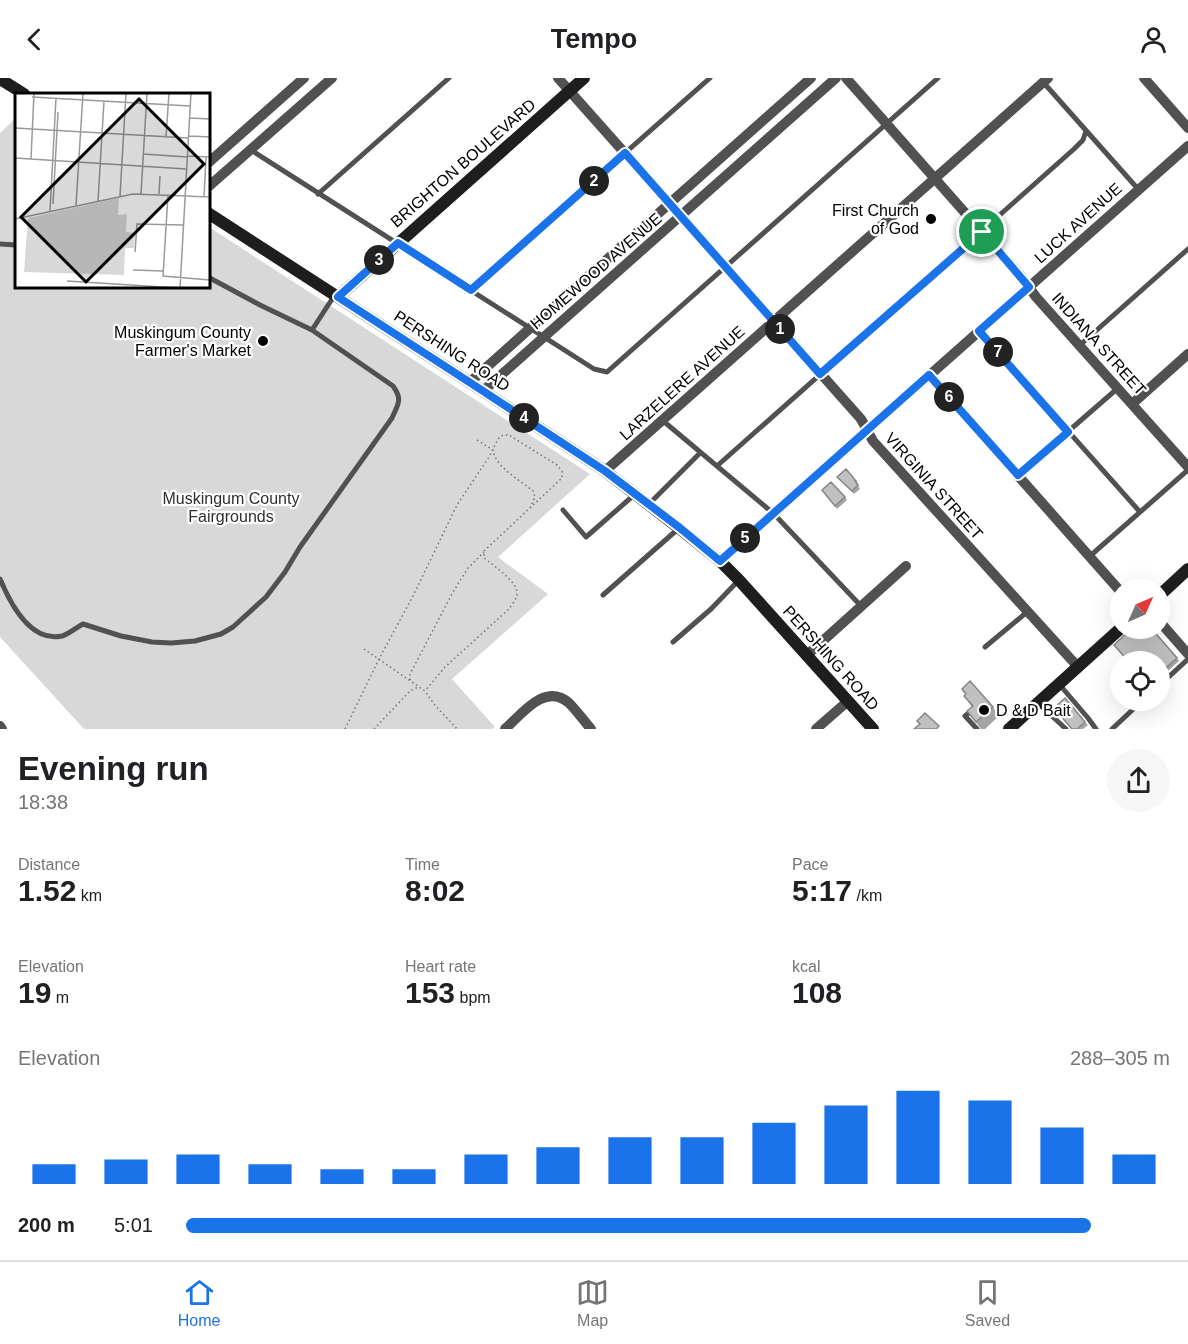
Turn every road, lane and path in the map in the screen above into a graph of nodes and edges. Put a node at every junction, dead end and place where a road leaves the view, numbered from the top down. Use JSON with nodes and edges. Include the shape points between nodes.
{"nodes":[{"id":1,"x":304,"y":78,"type":"edge"},
{"id":2,"x":332,"y":78,"type":"edge"},
{"id":3,"x":449,"y":78,"type":"edge"},
{"id":4,"x":558,"y":78,"type":"edge"},
{"id":5,"x":584,"y":78,"type":"edge"},
{"id":6,"x":710,"y":78,"type":"edge"},
{"id":7,"x":812,"y":78,"type":"edge"},
{"id":8,"x":836,"y":78,"type":"edge"},
{"id":9,"x":846,"y":78,"type":"edge"},
{"id":10,"x":938,"y":78,"type":"edge"},
{"id":11,"x":1144,"y":78,"type":"edge"},
{"id":12,"x":0,"y":79,"type":"edge"},
{"id":13,"x":1045,"y":80,"type":"edge"},
{"id":14,"x":570,"y":91,"type":"junction"},
{"id":15,"x":22,"y":93,"type":"edge"},
{"id":16,"x":886,"y":124,"type":"junction"},
{"id":17,"x":1188,"y":128,"type":"edge"},
{"id":18,"x":1086,"y":131,"type":"junction"},
{"id":19,"x":1188,"y":146,"type":"edge"},
{"id":20,"x":251,"y":150,"type":"junction"},
{"id":21,"x":625,"y":153,"type":"junction"},
{"id":22,"x":210,"y":161,"type":"edge"},
{"id":23,"x":934,"y":178,"type":"junction"},
{"id":24,"x":210,"y":185,"type":"edge"},
{"id":25,"x":1138,"y":189,"type":"junction"},
{"id":26,"x":318,"y":194,"type":"junction"},
{"id":27,"x":670,"y":203,"type":"junction"},
{"id":28,"x":210,"y":214,"type":"edge"},
{"id":29,"x":681,"y":216,"type":"junction"},
{"id":30,"x":982,"y":232,"type":"junction"},
{"id":31,"x":398,"y":243,"type":"junction"},
{"id":32,"x":0,"y":244,"type":"edge"},
{"id":33,"x":15,"y":245,"type":"edge"},
{"id":34,"x":1188,"y":249,"type":"edge"},
{"id":35,"x":726,"y":267,"type":"junction"},
{"id":36,"x":210,"y":278,"type":"edge"},
{"id":37,"x":1029,"y":287,"type":"junction"},
{"id":38,"x":471,"y":290,"type":"junction"},
{"id":39,"x":337,"y":296,"type":"junction"},
{"id":40,"x":774,"y":321,"type":"junction"},
{"id":41,"x":529,"y":328,"type":"junction"},
{"id":42,"x":312,"y":330,"type":"junction"},
{"id":43,"x":979,"y":331,"type":"junction"},
{"id":44,"x":544,"y":337,"type":"junction"},
{"id":45,"x":1080,"y":345,"type":"junction"},
{"id":46,"x":1188,"y":354,"type":"edge"},
{"id":47,"x":820,"y":374,"type":"junction"},
{"id":48,"x":929,"y":375,"type":"junction"},
{"id":49,"x":470,"y":382,"type":"junction"},
{"id":50,"x":1118,"y":388,"type":"junction"},
{"id":51,"x":483,"y":391,"type":"junction"},
{"id":52,"x":1132,"y":405,"type":"junction"},
{"id":53,"x":662,"y":420,"type":"junction"},
{"id":54,"x":867,"y":430,"type":"junction"},
{"id":55,"x":1068,"y":432,"type":"junction"},
{"id":56,"x":477,"y":440,"type":"dead end"},
{"id":57,"x":493,"y":450,"type":"junction"},
{"id":58,"x":700,"y":453,"type":"junction"},
{"id":59,"x":1187,"y":463,"type":"edge"},
{"id":60,"x":717,"y":466,"type":"junction"},
{"id":61,"x":605,"y":471,"type":"junction"},
{"id":62,"x":1018,"y":475,"type":"junction"},
{"id":63,"x":635,"y":494,"type":"junction"},
{"id":64,"x":649,"y":504,"type":"junction"},
{"id":65,"x":529,"y":508,"type":"junction"},
{"id":66,"x":563,"y":510,"type":"dead end"},
{"id":67,"x":1140,"y":512,"type":"junction"},
{"id":68,"x":773,"y":513,"type":"junction"},
{"id":69,"x":680,"y":528,"type":"junction"},
{"id":70,"x":484,"y":551,"type":"junction"},
{"id":71,"x":1090,"y":556,"type":"junction"},
{"id":72,"x":720,"y":561,"type":"junction"},
{"id":73,"x":906,"y":566,"type":"dead end"},
{"id":74,"x":1188,"y":569,"type":"edge"},
{"id":75,"x":0,"y":579,"type":"edge"},
{"id":76,"x":739,"y":579,"type":"junction"},
{"id":77,"x":1110,"y":579,"type":"edge"},
{"id":78,"x":1170,"y":586,"type":"edge"},
{"id":79,"x":603,"y":595,"type":"dead end"},
{"id":80,"x":861,"y":606,"type":"junction"},
{"id":81,"x":1027,"y":612,"type":"junction"},
{"id":82,"x":1170,"y":633,"type":"edge"},
{"id":83,"x":1110,"y":638,"type":"edge"},
{"id":84,"x":673,"y":642,"type":"dead end"},
{"id":85,"x":985,"y":647,"type":"dead end"},
{"id":86,"x":364,"y":649,"type":"dead end"},
{"id":87,"x":1188,"y":654,"type":"edge"},
{"id":88,"x":807,"y":655,"type":"junction"},
{"id":89,"x":379,"y":659,"type":"junction"},
{"id":90,"x":1188,"y":659,"type":"edge"},
{"id":91,"x":1078,"y":667,"type":"junction"},
{"id":92,"x":1170,"y":676,"type":"edge"},
{"id":93,"x":410,"y":680,"type":"junction"},
{"id":94,"x":1059,"y":684,"type":"junction"},
{"id":95,"x":418,"y":687,"type":"junction"},
{"id":96,"x":425,"y":692,"type":"junction"},
{"id":97,"x":848,"y":701,"type":"junction"},
{"id":98,"x":1038,"y":703,"type":"junction"},
{"id":99,"x":970,"y":711,"type":"edge"},
{"id":100,"x":1131,"y":711,"type":"edge"},
{"id":101,"x":345,"y":729,"type":"edge"},
{"id":102,"x":374,"y":729,"type":"edge"},
{"id":103,"x":457,"y":729,"type":"edge"},
{"id":104,"x":505,"y":729,"type":"edge"},
{"id":105,"x":591,"y":729,"type":"edge"},
{"id":106,"x":816,"y":729,"type":"edge"},
{"id":107,"x":873,"y":729,"type":"edge"},
{"id":108,"x":977,"y":729,"type":"edge"},
{"id":109,"x":1009,"y":729,"type":"edge"},
{"id":110,"x":1066,"y":729,"type":"edge"},
{"id":111,"x":1096,"y":729,"type":"edge"},
{"id":112,"x":1112,"y":729,"type":"edge"}],
"edges":[{"from":1,"to":22,"type":"street"},
{"from":2,"to":20,"type":"street"},
{"from":3,"to":26,"type":"lane"},
{"from":4,"to":14,"type":"street","name":"VIRGINIA STREET"},
{"from":5,"to":14,"type":"street","name":"BRIGHTON BOULEVARD"},
{"from":6,"to":21,"type":"lane"},
{"from":7,"to":27,"type":"street","name":"HOMEWOOD AVENUE"},
{"from":8,"to":29,"type":"street","name":"HOMEWOOD AVENUE"},
{"from":9,"to":16,"type":"street","name":"INDIANA STREET"},
{"from":10,"to":16,"type":"lane"},
{"from":11,"to":17,"type":"street"},
{"from":12,"to":15,"type":"street"},
{"from":13,"to":18,"type":"lane"},
{"from":13,"to":23,"type":"street","name":"LARZELERE AVENUE"},
{"from":14,"to":21,"type":"street","name":"VIRGINIA STREET"},
{"from":14,"to":31,"type":"street","name":"BRIGHTON BOULEVARD"},
{"from":16,"to":23,"type":"street","name":"INDIANA STREET"},
{"from":16,"to":35,"type":"lane"},
{"from":18,"to":25,"type":"lane"},
{"from":18,"to":30,"type":"lane","via":[[1074,149]]},
{"from":19,"to":25,"type":"street","name":"LUCK AVENUE"},
{"from":20,"to":24,"type":"street"},
{"from":20,"to":26,"type":"lane"},
{"from":21,"to":27,"type":"street","name":"VIRGINIA STREET"},
{"from":21,"to":38,"type":"lane"},
{"from":23,"to":30,"type":"street","name":"INDIANA STREET"},
{"from":23,"to":40,"type":"street","name":"LARZELERE AVENUE"},
{"from":25,"to":37,"type":"street","name":"LUCK AVENUE"},
{"from":26,"to":31,"type":"lane"},
{"from":27,"to":29,"type":"street","name":"VIRGINIA STREET"},
{"from":27,"to":41,"type":"street","name":"HOMEWOOD AVENUE"},
{"from":28,"to":39,"type":"street","name":"PERSHING ROAD"},
{"from":29,"to":35,"type":"street","name":"VIRGINIA STREET"},
{"from":29,"to":44,"type":"street","name":"HOMEWOOD AVENUE"},
{"from":30,"to":37,"type":"street","name":"INDIANA STREET"},
{"from":30,"to":47,"type":"lane"},
{"from":31,"to":38,"type":"lane"},
{"from":31,"to":39,"type":"street","name":"BRIGHTON BOULEVARD"},
{"from":32,"to":33,"type":"lane"},
{"from":34,"to":45,"type":"lane"},
{"from":35,"to":40,"type":"street","name":"VIRGINIA STREET"},
{"from":35,"to":44,"type":"lane","via":[[607,372],[594,369]]},
{"from":36,"to":42,"type":"lane"},
{"from":37,"to":43,"type":"street","name":"LUCK AVENUE"},
{"from":37,"to":45,"type":"street","name":"INDIANA STREET"},
{"from":38,"to":41,"type":"lane"},
{"from":39,"to":42,"type":"lane"},
{"from":39,"to":49,"type":"street","name":"PERSHING ROAD"},
{"from":40,"to":47,"type":"street","name":"VIRGINIA STREET"},
{"from":40,"to":53,"type":"street","name":"LARZELERE AVENUE"},
{"from":41,"to":44,"type":"lane"},
{"from":41,"to":49,"type":"street","name":"HOMEWOOD AVENUE"},
{"from":42,"to":75,"type":"lane","via":[[393,386],[399,401],[392,418],[285,572],[266,597],[233,627],[195,641],[171,643],[121,636],[83,624],[63,636],[48,636],[36,632],[20,616]]},
{"from":43,"to":48,"type":"street","name":"LUCK AVENUE"},
{"from":43,"to":55,"type":"lane"},
{"from":44,"to":51,"type":"street","name":"HOMEWOOD AVENUE"},
{"from":45,"to":50,"type":"street","name":"INDIANA STREET"},
{"from":46,"to":52,"type":"street"},
{"from":47,"to":54,"type":"street","name":"VIRGINIA STREET"},
{"from":47,"to":60,"type":"lane"},
{"from":48,"to":54,"type":"street","name":"LUCK AVENUE"},
{"from":48,"to":62,"type":"street"},
{"from":49,"to":51,"type":"street","name":"PERSHING ROAD"},
{"from":50,"to":52,"type":"street","name":"INDIANA STREET"},
{"from":50,"to":55,"type":"lane"},
{"from":51,"to":61,"type":"street","name":"PERSHING ROAD"},
{"from":52,"to":59,"type":"street","name":"INDIANA STREET"},
{"from":53,"to":58,"type":"lane"},
{"from":53,"to":61,"type":"street","name":"LARZELERE AVENUE"},
{"from":54,"to":68,"type":"street","name":"LUCK AVENUE"},
{"from":54,"to":81,"type":"street","name":"VIRGINIA STREET"},
{"from":55,"to":62,"type":"lane"},
{"from":55,"to":67,"type":"lane"},
{"from":56,"to":57,"type":"path"},
{"from":57,"to":65,"type":"path","via":[[500,465],[533,490],[535,497]]},
{"from":57,"to":65,"type":"path","via":[[498,439],[509,435],[562,471],[561,478]]},
{"from":57,"to":89,"type":"path","via":[[457,505]]},
{"from":58,"to":60,"type":"lane"},
{"from":58,"to":64,"type":"lane"},
{"from":59,"to":67,"type":"lane"},
{"from":60,"to":68,"type":"lane"},
{"from":61,"to":63,"type":"street","name":"PERSHING ROAD"},
{"from":62,"to":71,"type":"street"},
{"from":63,"to":64,"type":"street","name":"PERSHING ROAD"},
{"from":63,"to":66,"type":"lane","via":[[586,537]]},
{"from":64,"to":69,"type":"street","name":"PERSHING ROAD"},
{"from":65,"to":70,"type":"path"},
{"from":67,"to":71,"type":"lane"},
{"from":68,"to":72,"type":"street","name":"LUCK AVENUE"},
{"from":68,"to":80,"type":"lane"},
{"from":69,"to":72,"type":"street","name":"PERSHING ROAD"},
{"from":69,"to":79,"type":"lane"},
{"from":70,"to":93,"type":"path","via":[[453,592]]},
{"from":70,"to":96,"type":"path","via":[[484,558],[512,581],[516,597],[509,609],[445,667]]},
{"from":71,"to":77,"type":"street"},
{"from":72,"to":76,"type":"street","name":"PERSHING ROAD"},
{"from":73,"to":80,"type":"street"},
{"from":74,"to":78,"type":"street"},
{"from":76,"to":84,"type":"lane"},
{"from":76,"to":88,"type":"street","name":"PERSHING ROAD"},
{"from":80,"to":88,"type":"street"},
{"from":81,"to":85,"type":"lane"},
{"from":81,"to":91,"type":"street","name":"VIRGINIA STREET"},
{"from":82,"to":87,"type":"street"},
{"from":83,"to":91,"type":"street"},
{"from":86,"to":89,"type":"path"},
{"from":88,"to":97,"type":"street","name":"PERSHING ROAD"},
{"from":89,"to":93,"type":"path"},
{"from":89,"to":101,"type":"path"},
{"from":90,"to":92,"type":"lane"},
{"from":91,"to":94,"type":"street"},
{"from":93,"to":95,"type":"path"},
{"from":94,"to":98,"type":"street"},
{"from":94,"to":111,"type":"lane"},
{"from":95,"to":96,"type":"path"},
{"from":95,"to":102,"type":"path"},
{"from":96,"to":103,"type":"path"},
{"from":97,"to":106,"type":"street"},
{"from":97,"to":107,"type":"street","name":"PERSHING ROAD"},
{"from":98,"to":109,"type":"street"},
{"from":98,"to":110,"type":"lane"},
{"from":99,"to":108,"type":"lane","via":[[965,716]]},
{"from":100,"to":112,"type":"lane"},
{"from":104,"to":105,"type":"street","via":[[536,701],[552,695],[568,702]]}]}
